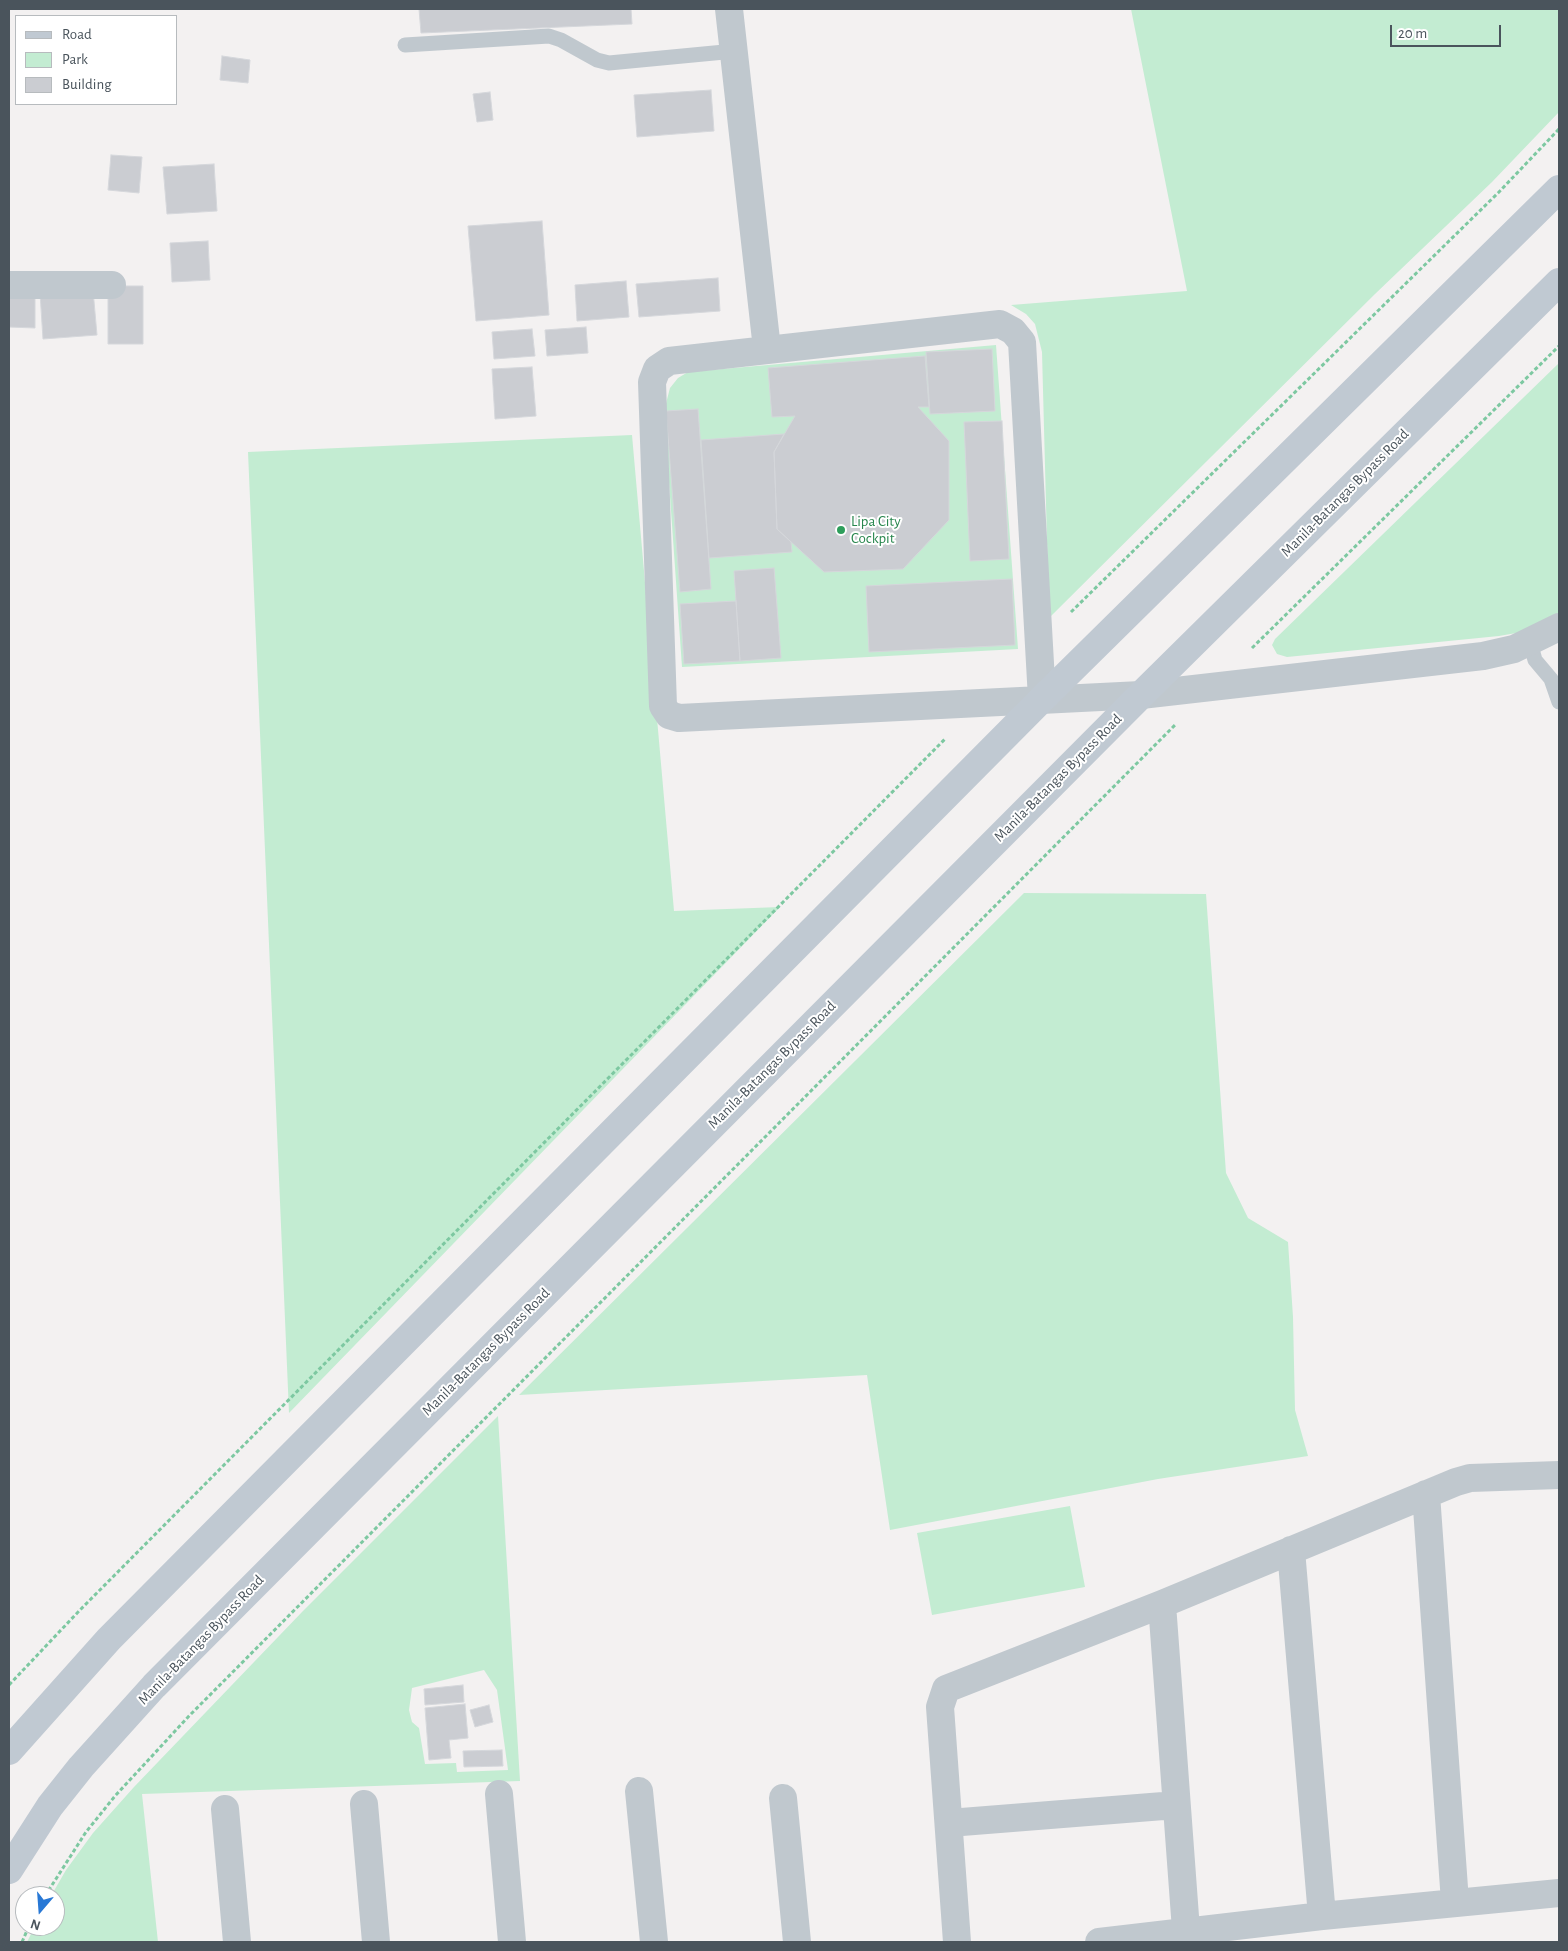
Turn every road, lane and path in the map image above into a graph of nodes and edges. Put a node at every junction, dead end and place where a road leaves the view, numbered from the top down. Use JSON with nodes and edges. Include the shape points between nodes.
{"nodes":[{"id":1,"x":729,"y":9,"type":"edge"},
{"id":2,"x":405,"y":45,"type":"dead end"},
{"id":3,"x":735,"y":51,"type":"junction"},
{"id":4,"x":1559,"y":129,"type":"edge"},
{"id":5,"x":1559,"y":189,"type":"edge"},
{"id":6,"x":1559,"y":282,"type":"edge"},
{"id":7,"x":9,"y":285,"type":"edge"},
{"id":8,"x":112,"y":285,"type":"dead end"},
{"id":9,"x":1559,"y":346,"type":"edge"},
{"id":10,"x":767,"y":349,"type":"junction"},
{"id":11,"x":1559,"y":627,"type":"edge"},
{"id":12,"x":1530,"y":642,"type":"junction"},
{"id":13,"x":1039,"y":644,"type":"junction"},
{"id":14,"x":1213,"y":687,"type":"junction"},
{"id":15,"x":1141,"y":695,"type":"junction"},
{"id":16,"x":1042,"y":699,"type":"junction"},
{"id":17,"x":1559,"y":702,"type":"edge"},
{"id":18,"x":1178,"y":722,"type":"dead end"},
{"id":19,"x":945,"y":738,"type":"dead end"},
{"id":20,"x":1559,"y":1475,"type":"edge"},
{"id":21,"x":1426,"y":1494,"type":"junction"},
{"id":22,"x":1291,"y":1550,"type":"junction"},
{"id":23,"x":1162,"y":1604,"type":"junction"},
{"id":24,"x":9,"y":1685,"type":"edge"},
{"id":25,"x":9,"y":1750,"type":"edge"},
{"id":26,"x":639,"y":1791,"type":"dead end"},
{"id":27,"x":499,"y":1794,"type":"dead end"},
{"id":28,"x":782,"y":1798,"type":"dead end"},
{"id":29,"x":364,"y":1804,"type":"dead end"},
{"id":30,"x":1176,"y":1805,"type":"junction"},
{"id":31,"x":225,"y":1809,"type":"dead end"},
{"id":32,"x":949,"y":1823,"type":"junction"},
{"id":33,"x":9,"y":1870,"type":"edge"},
{"id":34,"x":51,"y":1886,"type":"edge"},
{"id":35,"x":1559,"y":1893,"type":"edge"},
{"id":36,"x":1455,"y":1902,"type":"junction"},
{"id":37,"x":1322,"y":1916,"type":"junction"},
{"id":38,"x":1186,"y":1930,"type":"junction"},
{"id":39,"x":237,"y":1942,"type":"edge"},
{"id":40,"x":376,"y":1942,"type":"edge"},
{"id":41,"x":512,"y":1942,"type":"edge"},
{"id":42,"x":654,"y":1942,"type":"edge"},
{"id":43,"x":797,"y":1942,"type":"edge"},
{"id":44,"x":957,"y":1942,"type":"edge"},
{"id":45,"x":1099,"y":1942,"type":"edge"}],
"edges":[{"from":1,"to":3,"type":"street"},
{"from":2,"to":3,"type":"lane","via":[[549,36],[609,63]]},
{"from":3,"to":10,"type":"street"},
{"from":4,"to":13,"type":"path","via":[[1499,192]]},
{"from":5,"to":16,"type":"main road"},
{"from":6,"to":15,"type":"main road","name":"Manila-Batangas Bypass Road"},
{"from":7,"to":8,"type":"street"},
{"from":9,"to":14,"type":"path"},
{"from":10,"to":13,"type":"street","via":[[1000,324],[1012,331],[1022,342]]},
{"from":10,"to":16,"type":"street","via":[[669,361],[656,369],[652,382],[663,706],[668,715],[679,718]]},
{"from":11,"to":12,"type":"street"},
{"from":12,"to":14,"type":"street","via":[[1484,656]]},
{"from":12,"to":17,"type":"lane","via":[[1535,660],[1547,673]]},
{"from":13,"to":16,"type":"street"},
{"from":14,"to":15,"type":"street"},
{"from":15,"to":16,"type":"street"},
{"from":15,"to":33,"type":"main road","name":"Manila-Batangas Bypass Road","via":[[154,1686],[50,1806]]},
{"from":16,"to":25,"type":"main road","via":[[109,1639]]},
{"from":18,"to":34,"type":"path","via":[[189,1716],[115,1796],[86,1832]]},
{"from":19,"to":24,"type":"path","via":[[93,1596]]},
{"from":20,"to":21,"type":"street","via":[[1470,1478]]},
{"from":21,"to":22,"type":"street"},
{"from":21,"to":36,"type":"street"},
{"from":22,"to":23,"type":"street"},
{"from":22,"to":37,"type":"street"},
{"from":23,"to":30,"type":"street"},
{"from":23,"to":32,"type":"street","via":[[946,1689],[940,1707]]},
{"from":26,"to":42,"type":"street"},
{"from":27,"to":41,"type":"street"},
{"from":28,"to":43,"type":"street"},
{"from":29,"to":40,"type":"street"},
{"from":30,"to":32,"type":"street"},
{"from":30,"to":38,"type":"street"},
{"from":31,"to":39,"type":"street"},
{"from":32,"to":44,"type":"street"},
{"from":35,"to":36,"type":"street"},
{"from":36,"to":37,"type":"street"},
{"from":37,"to":38,"type":"street"},
{"from":38,"to":45,"type":"street"}]}
